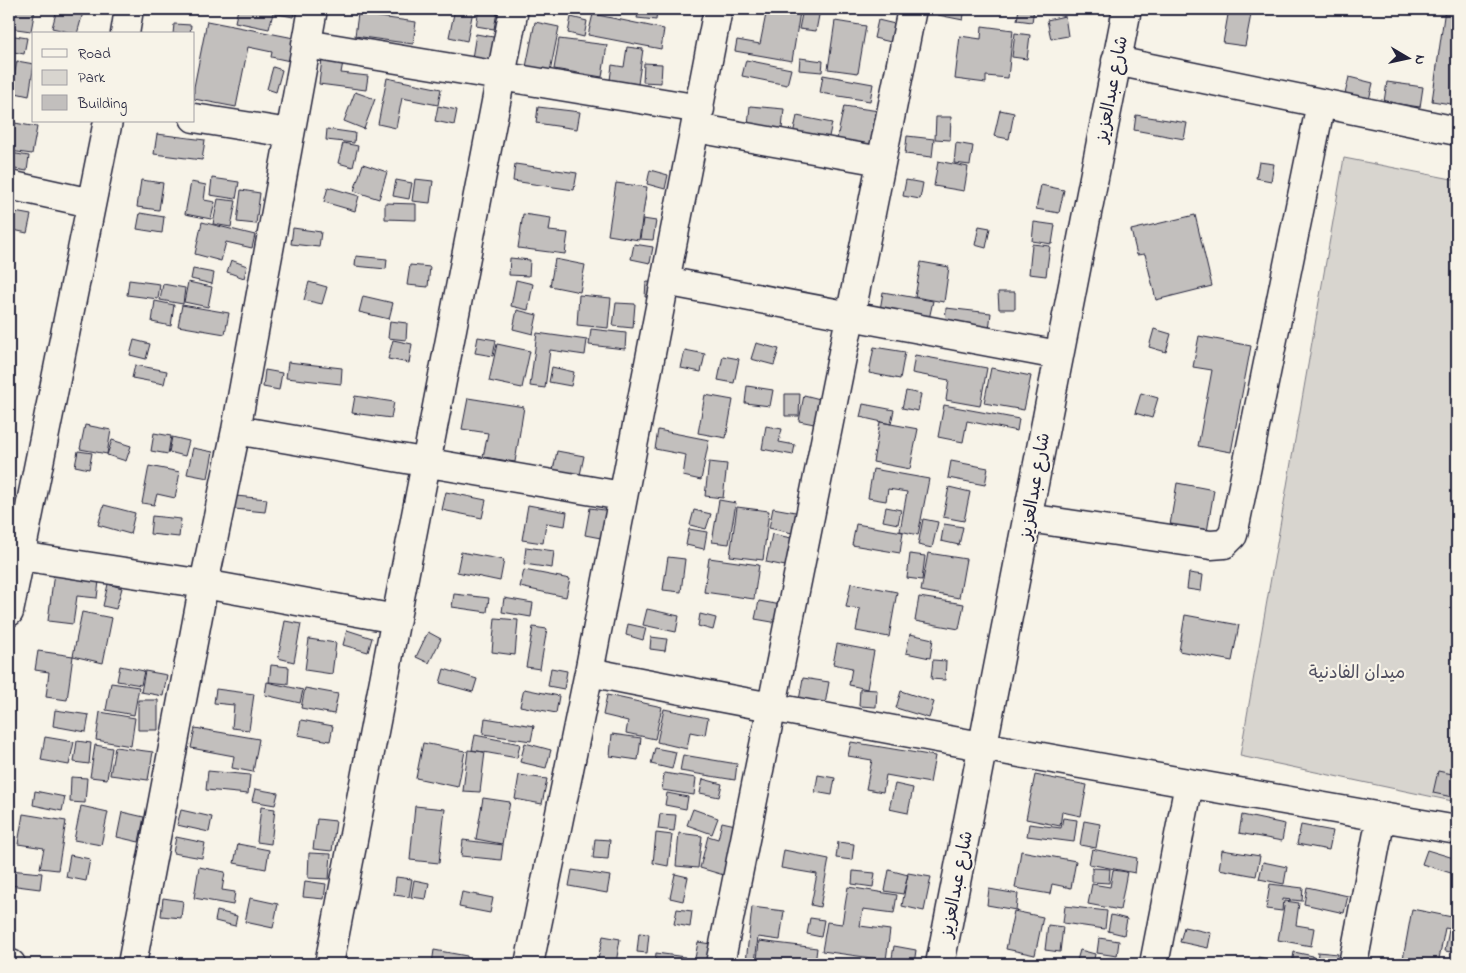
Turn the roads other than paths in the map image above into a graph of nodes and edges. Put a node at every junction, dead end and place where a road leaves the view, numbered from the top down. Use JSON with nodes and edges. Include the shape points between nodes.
{"nodes":[{"id":1,"x":129,"y":9,"type":"edge"},
{"id":2,"x":313,"y":9,"type":"edge"},
{"id":3,"x":514,"y":9,"type":"edge"},
{"id":4,"x":718,"y":9,"type":"edge"},
{"id":5,"x":912,"y":9,"type":"edge"},
{"id":6,"x":1127,"y":9,"type":"edge"},
{"id":7,"x":125,"y":32,"type":"edge"},
{"id":8,"x":306,"y":44,"type":"junction"},
{"id":9,"x":1116,"y":61,"type":"junction"},
{"id":10,"x":500,"y":76,"type":"junction"},
{"id":11,"x":1321,"y":103,"type":"junction"},
{"id":12,"x":195,"y":118,"type":"edge"},
{"id":13,"x":698,"y":119,"type":"junction"},
{"id":14,"x":108,"y":122,"type":"edge"},
{"id":15,"x":1457,"y":130,"type":"edge"},
{"id":16,"x":289,"y":133,"type":"junction"},
{"id":17,"x":881,"y":160,"type":"junction"},
{"id":18,"x":9,"y":185,"type":"edge"},
{"id":19,"x":91,"y":202,"type":"junction"},
{"id":20,"x":665,"y":281,"type":"junction"},
{"id":21,"x":850,"y":316,"type":"junction"},
{"id":22,"x":1058,"y":355,"type":"junction"},
{"id":23,"x":236,"y":430,"type":"junction"},
{"id":24,"x":428,"y":464,"type":"junction"},
{"id":25,"x":622,"y":496,"type":"junction"},
{"id":26,"x":1028,"y":518,"type":"junction"},
{"id":27,"x":20,"y":556,"type":"junction"},
{"id":28,"x":204,"y":584,"type":"junction"},
{"id":29,"x":9,"y":612,"type":"edge"},
{"id":30,"x":396,"y":619,"type":"junction"},
{"id":31,"x":589,"y":672,"type":"junction"},
{"id":32,"x":772,"y":708,"type":"junction"},
{"id":33,"x":984,"y":745,"type":"junction"},
{"id":34,"x":1189,"y":784,"type":"junction"},
{"id":35,"x":1381,"y":817,"type":"junction"},
{"id":36,"x":1457,"y":830,"type":"edge"},
{"id":37,"x":132,"y":964,"type":"edge"},
{"id":38,"x":330,"y":964,"type":"edge"},
{"id":39,"x":529,"y":964,"type":"edge"},
{"id":40,"x":720,"y":964,"type":"edge"},
{"id":41,"x":940,"y":964,"type":"edge"},
{"id":42,"x":1154,"y":964,"type":"edge"},
{"id":43,"x":1353,"y":964,"type":"edge"}],
"edges":[{"from":1,"to":7,"type":"street"},
{"from":2,"to":8,"type":"street"},
{"from":3,"to":10,"type":"street"},
{"from":4,"to":13,"type":"street"},
{"from":5,"to":17,"type":"street"},
{"from":6,"to":9,"type":"street","name":"شارع عبدالعزيز"},
{"from":8,"to":10,"type":"street"},
{"from":8,"to":16,"type":"street"},
{"from":9,"to":11,"type":"street"},
{"from":9,"to":22,"type":"street","name":"شارع عبدالعزيز"},
{"from":10,"to":13,"type":"street"},
{"from":10,"to":24,"type":"street"},
{"from":11,"to":15,"type":"street"},
{"from":11,"to":26,"type":"street","via":[[1233,535],[1224,544],[1211,545]]},
{"from":12,"to":16,"type":"street"},
{"from":13,"to":17,"type":"street"},
{"from":13,"to":20,"type":"street"},
{"from":14,"to":19,"type":"street"},
{"from":16,"to":23,"type":"street"},
{"from":17,"to":21,"type":"street"},
{"from":18,"to":19,"type":"street"},
{"from":19,"to":27,"type":"street"},
{"from":20,"to":21,"type":"street"},
{"from":20,"to":25,"type":"street"},
{"from":21,"to":22,"type":"street"},
{"from":21,"to":32,"type":"street"},
{"from":22,"to":26,"type":"street","name":"شارع عبدالعزيز"},
{"from":23,"to":24,"type":"street"},
{"from":23,"to":28,"type":"street"},
{"from":24,"to":25,"type":"street"},
{"from":24,"to":30,"type":"street"},
{"from":25,"to":31,"type":"street"},
{"from":26,"to":33,"type":"street","name":"شارع عبدالعزيز"},
{"from":27,"to":28,"type":"street"},
{"from":27,"to":29,"type":"street"},
{"from":28,"to":30,"type":"street"},
{"from":28,"to":37,"type":"street"},
{"from":30,"to":38,"type":"street"},
{"from":31,"to":32,"type":"street"},
{"from":31,"to":39,"type":"street"},
{"from":32,"to":33,"type":"street"},
{"from":32,"to":40,"type":"street"},
{"from":33,"to":34,"type":"street"},
{"from":33,"to":41,"type":"street","name":"شارع عبدالعزيز"},
{"from":34,"to":35,"type":"street"},
{"from":34,"to":42,"type":"street"},
{"from":35,"to":36,"type":"street"},
{"from":35,"to":43,"type":"street"}]}
